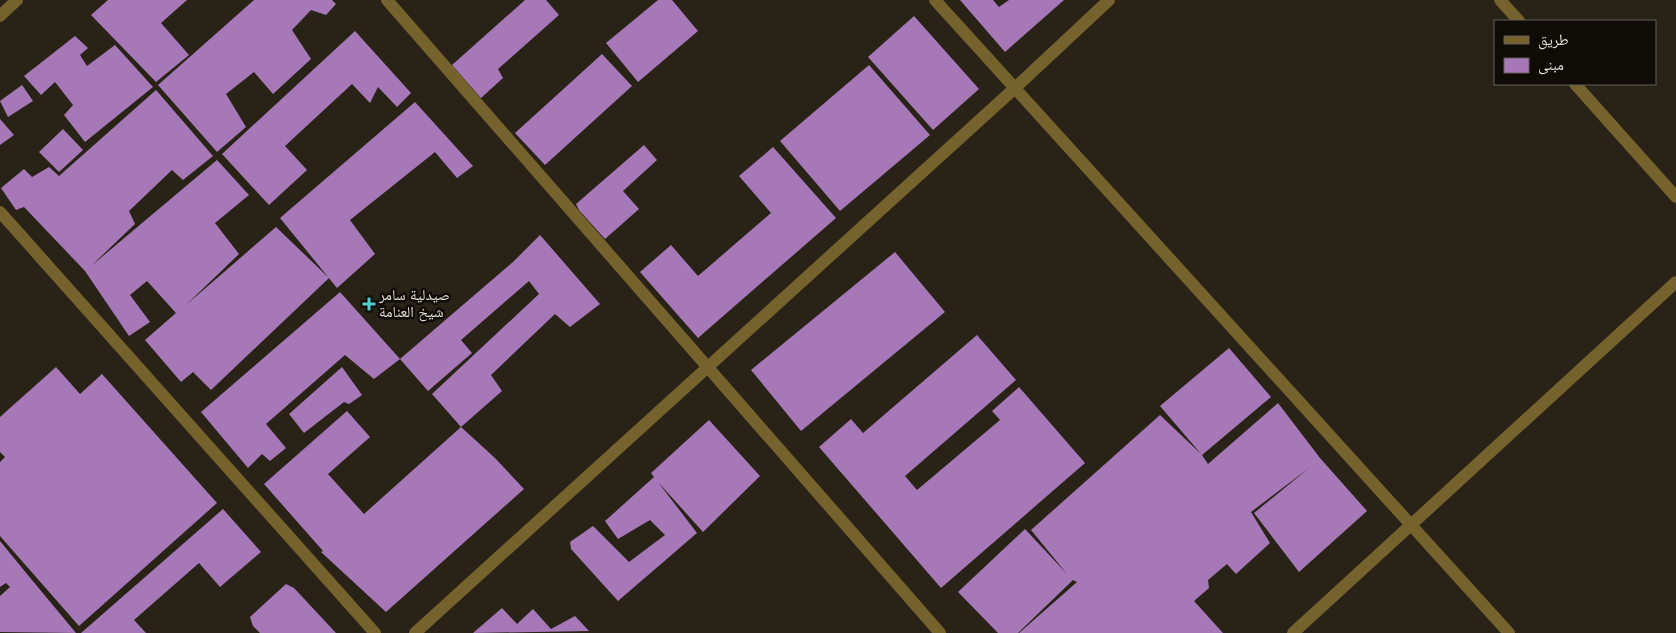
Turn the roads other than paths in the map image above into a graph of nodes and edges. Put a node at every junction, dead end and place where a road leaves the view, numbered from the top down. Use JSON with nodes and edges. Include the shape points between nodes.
{"nodes":[{"id":1,"x":17,"y":0,"type":"edge"},
{"id":2,"x":387,"y":0,"type":"edge"},
{"id":3,"x":935,"y":0,"type":"edge"},
{"id":4,"x":1109,"y":0,"type":"edge"},
{"id":5,"x":1500,"y":0,"type":"edge"},
{"id":6,"x":0,"y":16,"type":"edge"},
{"id":7,"x":1518,"y":20,"type":"edge"},
{"id":8,"x":1576,"y":85,"type":"edge"},
{"id":9,"x":1015,"y":88,"type":"junction"},
{"id":10,"x":1676,"y":197,"type":"edge"},
{"id":11,"x":0,"y":212,"type":"edge"},
{"id":12,"x":1676,"y":282,"type":"edge"},
{"id":13,"x":708,"y":367,"type":"junction"},
{"id":14,"x":1411,"y":525,"type":"junction"},
{"id":15,"x":375,"y":633,"type":"edge"},
{"id":16,"x":415,"y":633,"type":"edge"},
{"id":17,"x":940,"y":633,"type":"edge"},
{"id":18,"x":1293,"y":633,"type":"edge"},
{"id":19,"x":1509,"y":633,"type":"edge"}],
"edges":[{"from":1,"to":6,"type":"street"},
{"from":2,"to":13,"type":"street"},
{"from":3,"to":9,"type":"street"},
{"from":4,"to":9,"type":"street"},
{"from":5,"to":7,"type":"street"},
{"from":8,"to":10,"type":"street"},
{"from":9,"to":13,"type":"street"},
{"from":9,"to":14,"type":"street"},
{"from":11,"to":15,"type":"street"},
{"from":12,"to":14,"type":"street"},
{"from":13,"to":16,"type":"street"},
{"from":13,"to":17,"type":"street"},
{"from":14,"to":18,"type":"street"},
{"from":14,"to":19,"type":"street"}]}
